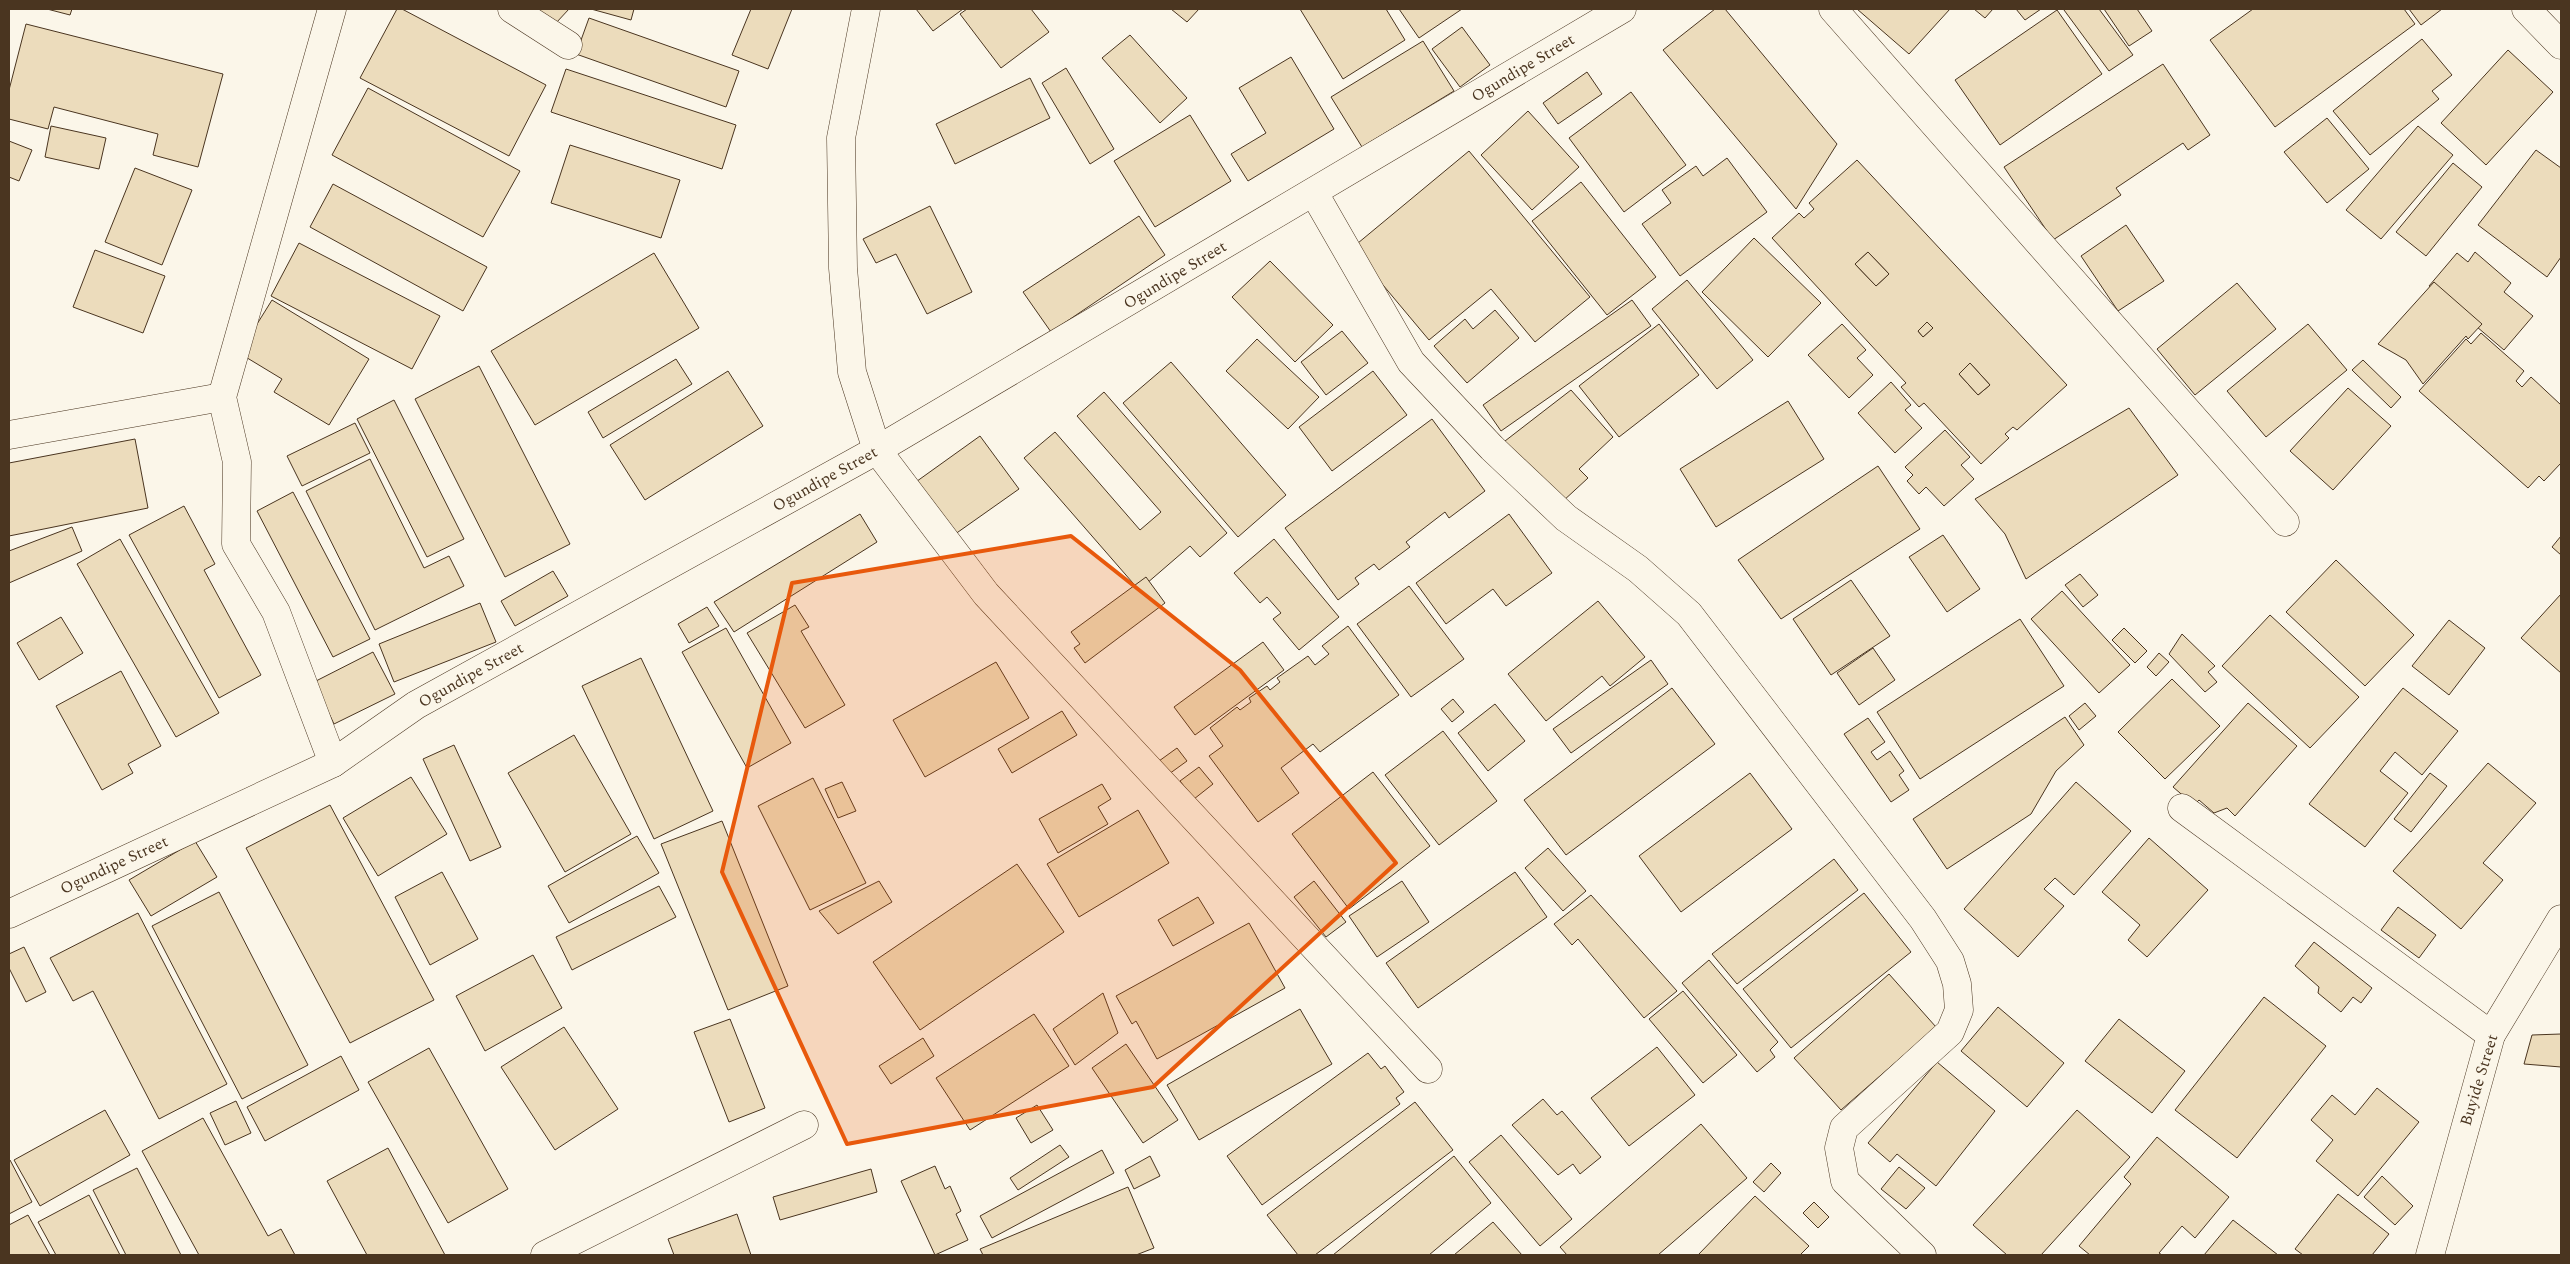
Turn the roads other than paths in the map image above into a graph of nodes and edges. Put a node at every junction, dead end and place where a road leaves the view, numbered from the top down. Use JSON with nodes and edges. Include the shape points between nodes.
{"nodes":[{"id":1,"x":332,"y":9,"type":"edge"},
{"id":2,"x":512,"y":9,"type":"edge"},
{"id":3,"x":866,"y":9,"type":"edge"},
{"id":4,"x":1622,"y":9,"type":"edge"},
{"id":5,"x":1833,"y":9,"type":"edge"},
{"id":6,"x":2526,"y":9,"type":"edge"},
{"id":7,"x":568,"y":45,"type":"dead end"},
{"id":8,"x":2561,"y":45,"type":"edge"},
{"id":9,"x":1314,"y":193,"type":"junction"},
{"id":10,"x":222,"y":397,"type":"junction"},
{"id":11,"x":9,"y":435,"type":"edge"},
{"id":12,"x":878,"y":450,"type":"junction"},
{"id":13,"x":2285,"y":522,"type":"dead end"},
{"id":14,"x":333,"y":763,"type":"junction"},
{"id":15,"x":2182,"y":808,"type":"dead end"},
{"id":16,"x":9,"y":914,"type":"edge"},
{"id":17,"x":2561,"y":919,"type":"edge"},
{"id":18,"x":2491,"y":1035,"type":"junction"},
{"id":19,"x":1428,"y":1069,"type":"dead end"},
{"id":20,"x":804,"y":1125,"type":"dead end"},
{"id":21,"x":546,"y":1255,"type":"edge"},
{"id":22,"x":1922,"y":1255,"type":"edge"},
{"id":23,"x":2430,"y":1255,"type":"edge"}],
"edges":[{"from":1,"to":10,"type":"street"},
{"from":2,"to":7,"type":"street"},
{"from":3,"to":12,"type":"street","via":[[841,138],[843,268],[852,372]]},
{"from":4,"to":9,"type":"street","name":"Ogundipe Street"},
{"from":5,"to":13,"type":"street"},
{"from":6,"to":8,"type":"street"},
{"from":9,"to":12,"type":"street","name":"Ogundipe Street"},
{"from":9,"to":22,"type":"street","via":[[1411,362],[1492,448],[1566,518],[1638,569],[1689,614],[1923,919],[1950,961],[1957,984],[1959,1010],[1950,1032],[1844,1128],[1838,1148],[1845,1181]]},
{"from":10,"to":11,"type":"street"},
{"from":10,"to":14,"type":"street","via":[[237,462],[236,544],[276,612]]},
{"from":12,"to":14,"type":"street","name":"Ogundipe Street","via":[[416,705]]},
{"from":12,"to":19,"type":"street","via":[[986,594]]},
{"from":14,"to":16,"type":"street","name":"Ogundipe Street"},
{"from":15,"to":18,"type":"street"},
{"from":17,"to":18,"type":"street","name":"Buyide Street"},
{"from":18,"to":23,"type":"street","name":"Buyide Street"},
{"from":20,"to":21,"type":"street"}]}
